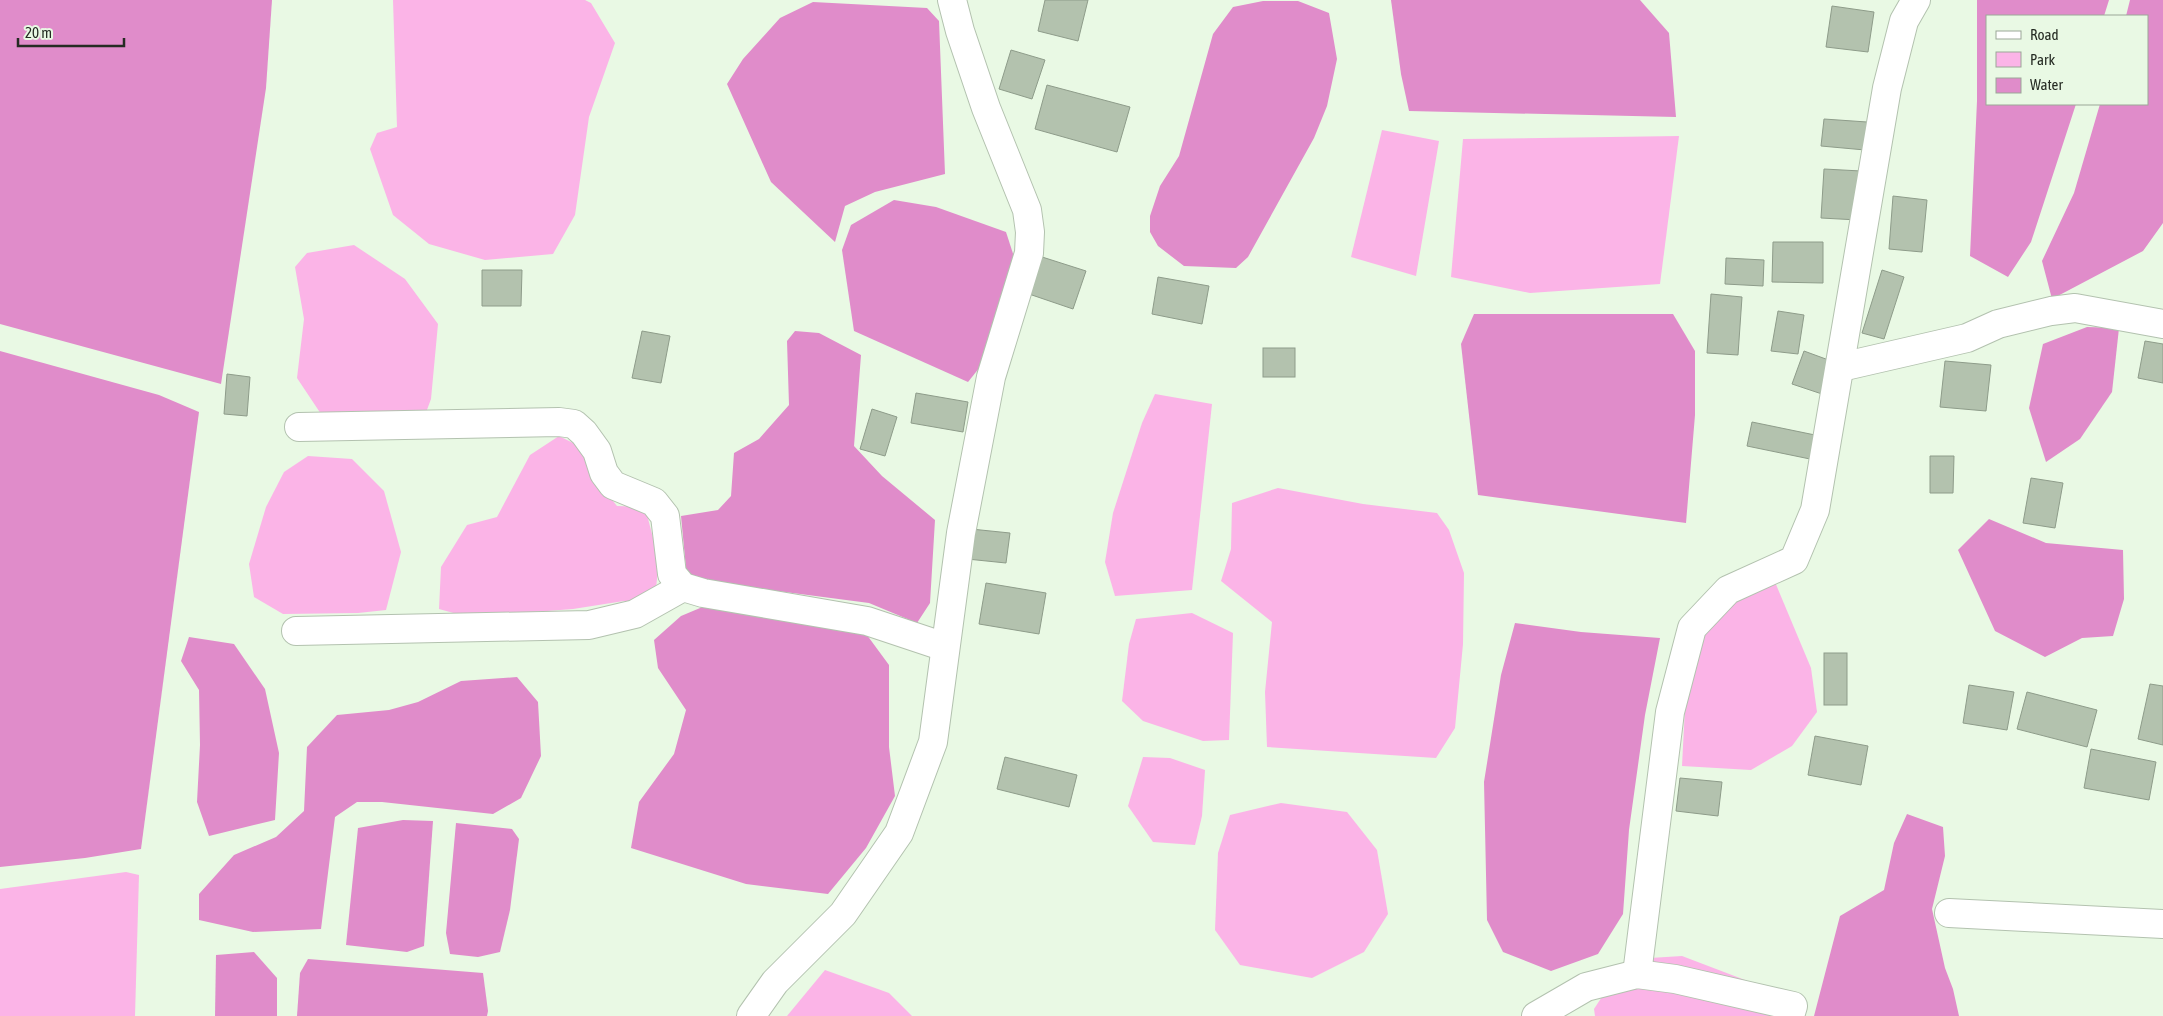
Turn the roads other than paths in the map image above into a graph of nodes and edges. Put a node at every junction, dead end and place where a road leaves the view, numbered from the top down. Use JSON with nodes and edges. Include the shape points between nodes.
{"nodes":[{"id":1,"x":952,"y":0,"type":"edge"},
{"id":2,"x":1916,"y":0,"type":"edge"},
{"id":3,"x":2163,"y":324,"type":"edge"},
{"id":4,"x":1841,"y":367,"type":"junction"},
{"id":5,"x":299,"y":427,"type":"dead end"},
{"id":6,"x":683,"y":587,"type":"junction"},
{"id":7,"x":296,"y":631,"type":"dead end"},
{"id":8,"x":946,"y":647,"type":"junction"},
{"id":9,"x":1949,"y":913,"type":"dead end"},
{"id":10,"x":2163,"y":924,"type":"edge"},
{"id":11,"x":1637,"y":974,"type":"junction"},
{"id":12,"x":751,"y":1016,"type":"edge"},
{"id":13,"x":1536,"y":1016,"type":"edge"},
{"id":14,"x":1790,"y":1016,"type":"edge"}],
"edges":[{"from":1,"to":8,"type":"street","via":[[986,108],[1027,210],[1030,232],[1029,253],[991,377],[961,533]]},
{"from":2,"to":4,"type":"street","via":[[1904,21],[1887,88]]},
{"from":3,"to":4,"type":"street","via":[[2075,308],[2051,311],[1998,324],[1967,338]]},
{"from":4,"to":11,"type":"street","via":[[1816,510],[1794,560],[1728,590],[1692,628],[1670,712]]},
{"from":5,"to":6,"type":"street","via":[[574,424],[597,451],[604,473],[613,485],[654,502],[665,516],[672,574]]},
{"from":6,"to":7,"type":"street","via":[[635,614],[589,625]]},
{"from":6,"to":8,"type":"street","via":[[867,621]]},
{"from":8,"to":12,"type":"street","via":[[933,742],[899,833],[844,914],[775,982]]},
{"from":9,"to":10,"type":"street"},
{"from":11,"to":13,"type":"street","via":[[1586,987]]},
{"from":11,"to":14,"type":"street","via":[[1675,979],[1793,1006]]}]}
